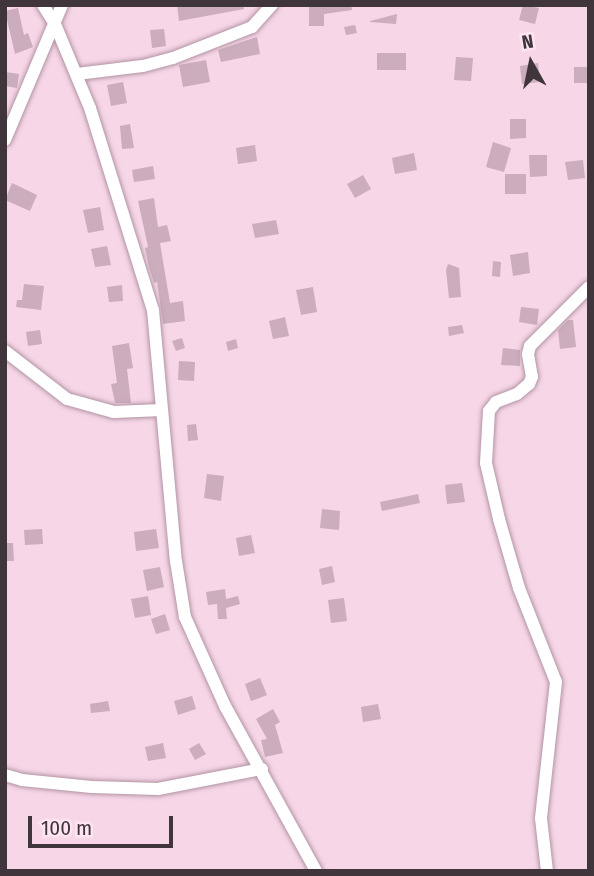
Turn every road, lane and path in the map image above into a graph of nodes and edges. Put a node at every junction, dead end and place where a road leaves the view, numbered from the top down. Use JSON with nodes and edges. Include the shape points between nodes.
{"nodes":[{"id":1,"x":43,"y":5,"type":"edge"},
{"id":2,"x":62,"y":5,"type":"edge"},
{"id":3,"x":272,"y":5,"type":"edge"},
{"id":4,"x":55,"y":24,"type":"junction"},
{"id":5,"x":77,"y":74,"type":"junction"},
{"id":6,"x":5,"y":140,"type":"edge"},
{"id":7,"x":589,"y":287,"type":"edge"},
{"id":8,"x":5,"y":351,"type":"edge"},
{"id":9,"x":162,"y":410,"type":"junction"},
{"id":10,"x":262,"y":769,"type":"junction"},
{"id":11,"x":5,"y":775,"type":"edge"},
{"id":12,"x":316,"y":871,"type":"edge"},
{"id":13,"x":547,"y":871,"type":"edge"}],
"edges":[{"from":1,"to":4,"type":"street"},
{"from":2,"to":4,"type":"street"},
{"from":3,"to":5,"type":"street","via":[[252,27],[173,58]]},
{"from":4,"to":5,"type":"street"},
{"from":4,"to":6,"type":"street"},
{"from":5,"to":9,"type":"street","via":[[153,310]]},
{"from":7,"to":13,"type":"street","via":[[530,346],[527,354],[532,377],[517,394],[492,406],[487,442],[486,463],[508,554],[556,682],[541,818]]},
{"from":8,"to":9,"type":"street","via":[[66,399],[114,412]]},
{"from":9,"to":10,"type":"street","via":[[185,617],[225,706]]},
{"from":10,"to":11,"type":"street","via":[[158,789],[92,787]]},
{"from":10,"to":12,"type":"street"}]}
